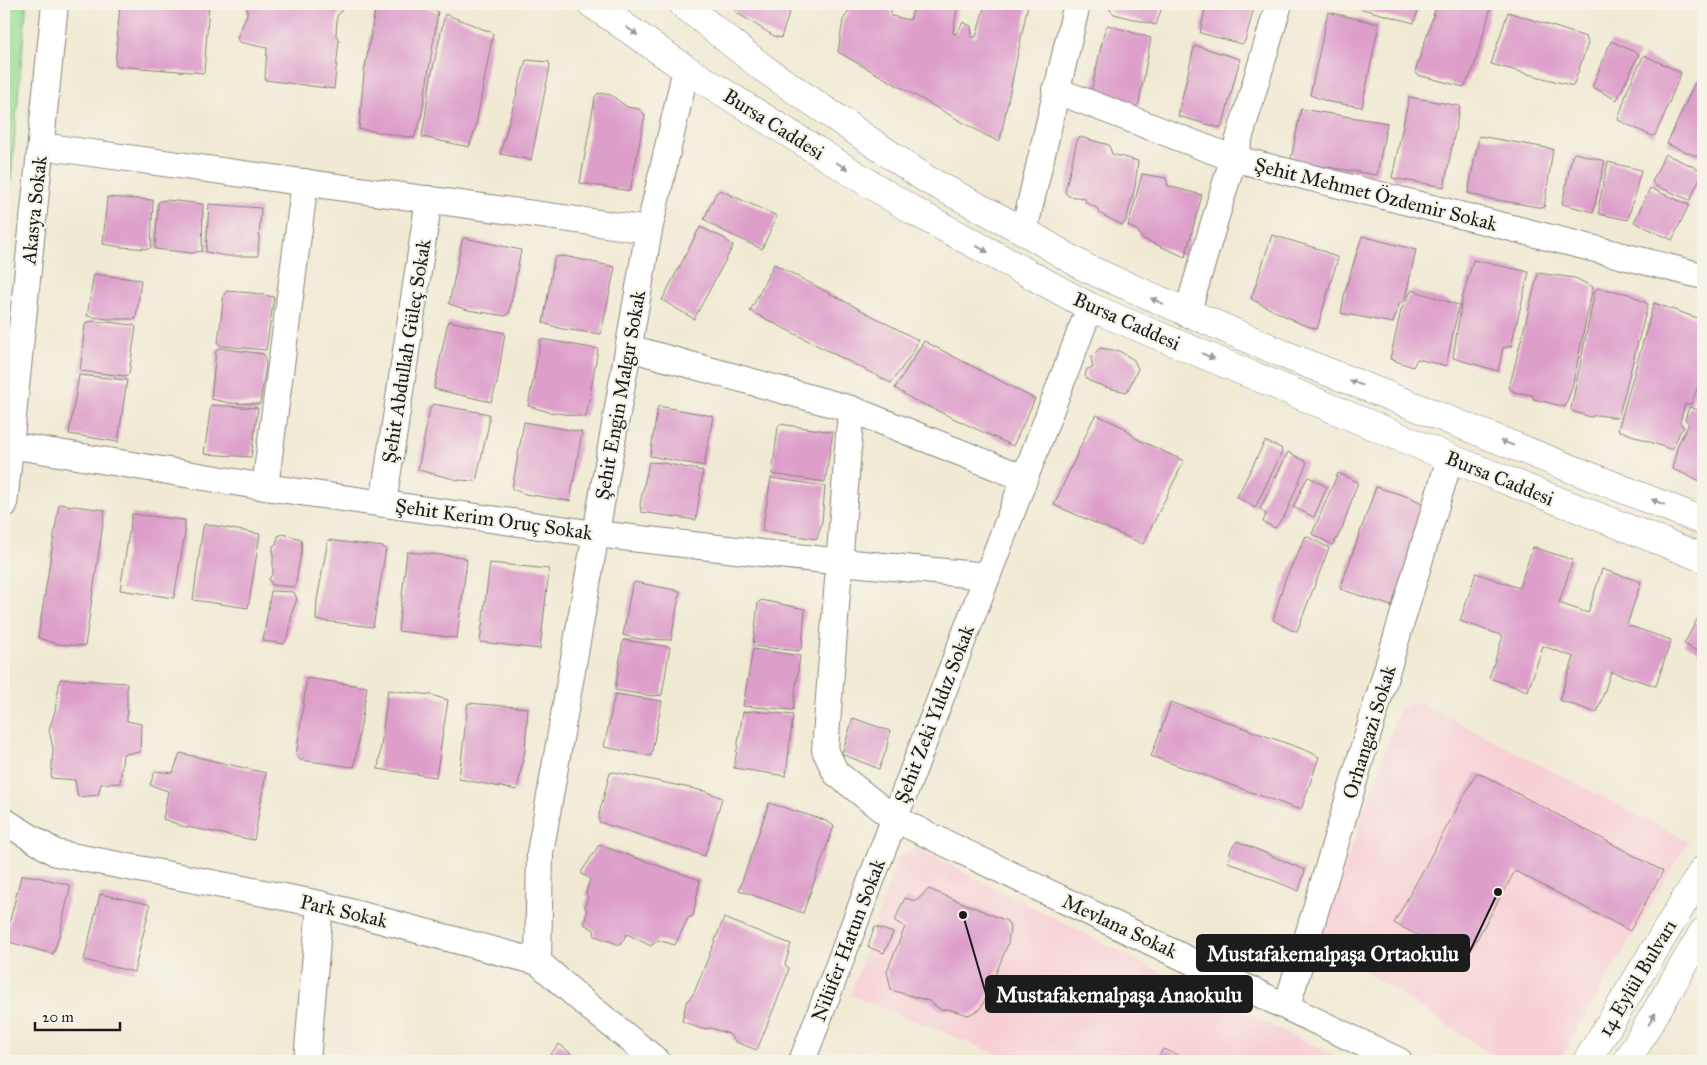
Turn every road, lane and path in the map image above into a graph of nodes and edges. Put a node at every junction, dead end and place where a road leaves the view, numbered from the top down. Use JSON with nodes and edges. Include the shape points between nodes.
{"nodes":[{"id":1,"x":55,"y":4,"type":"edge"},
{"id":2,"x":592,"y":4,"type":"edge"},
{"id":3,"x":683,"y":4,"type":"edge"},
{"id":4,"x":1077,"y":4,"type":"edge"},
{"id":5,"x":1279,"y":4,"type":"edge"},
{"id":6,"x":686,"y":69,"type":"junction"},
{"id":7,"x":1055,"y":90,"type":"junction"},
{"id":8,"x":42,"y":146,"type":"junction"},
{"id":9,"x":1232,"y":158,"type":"junction"},
{"id":10,"x":304,"y":182,"type":"junction"},
{"id":11,"x":430,"y":199,"type":"junction"},
{"id":12,"x":649,"y":230,"type":"junction"},
{"id":13,"x":1024,"y":231,"type":"junction"},
{"id":14,"x":1702,"y":273,"type":"edge"},
{"id":15,"x":1090,"y":307,"type":"junction"},
{"id":16,"x":1187,"y":314,"type":"junction"},
{"id":17,"x":629,"y":348,"type":"junction"},
{"id":18,"x":851,"y":409,"type":"junction"},
{"id":19,"x":6,"y":445,"type":"edge"},
{"id":20,"x":1450,"y":458,"type":"junction"},
{"id":21,"x":1024,"y":478,"type":"junction"},
{"id":22,"x":265,"y":487,"type":"junction"},
{"id":23,"x":383,"y":504,"type":"junction"},
{"id":24,"x":4,"y":505,"type":"edge"},
{"id":25,"x":1703,"y":521,"type":"edge"},
{"id":26,"x":596,"y":534,"type":"junction"},
{"id":27,"x":1703,"y":558,"type":"edge"},
{"id":28,"x":841,"y":562,"type":"junction"},
{"id":29,"x":987,"y":576,"type":"junction"},
{"id":30,"x":893,"y":818,"type":"junction"},
{"id":31,"x":4,"y":821,"type":"edge"},
{"id":32,"x":1703,"y":870,"type":"edge"},
{"id":33,"x":320,"y":904,"type":"junction"},
{"id":34,"x":1703,"y":932,"type":"edge"},
{"id":35,"x":538,"y":962,"type":"junction"},
{"id":36,"x":1287,"y":1006,"type":"junction"},
{"id":37,"x":306,"y":1061,"type":"edge"},
{"id":38,"x":657,"y":1061,"type":"edge"},
{"id":39,"x":802,"y":1061,"type":"edge"},
{"id":40,"x":1399,"y":1061,"type":"edge"},
{"id":41,"x":1587,"y":1061,"type":"edge"},
{"id":42,"x":1627,"y":1061,"type":"edge"}],
"edges":[{"from":1,"to":8,"type":"street","name":"Akasya Sokak"},
{"from":2,"to":6,"type":"main road","name":"Bursa Caddesi","one_way":true},
{"from":3,"to":13,"type":"main road","name":"Bursa Caddesi","via":[[763,68],[926,179]]},
{"from":4,"to":7,"type":"street"},
{"from":5,"to":9,"type":"street"},
{"from":6,"to":12,"type":"street","name":"Şehit Engin Malgır Sokak"},
{"from":6,"to":15,"type":"main road","name":"Bursa Caddesi","one_way":true,"via":[[912,210]]},
{"from":7,"to":9,"type":"street","name":"Şehit Mehmet Özdemir Sokak"},
{"from":7,"to":13,"type":"street"},
{"from":8,"to":10,"type":"street"},
{"from":8,"to":19,"type":"street","name":"Akasya Sokak"},
{"from":9,"to":14,"type":"street","name":"Şehit Mehmet Özdemir Sokak"},
{"from":9,"to":16,"type":"street"},
{"from":10,"to":11,"type":"street"},
{"from":10,"to":22,"type":"street"},
{"from":11,"to":12,"type":"street"},
{"from":11,"to":23,"type":"street","name":"Şehit Abdullah Güleç Sokak"},
{"from":12,"to":17,"type":"street","name":"Şehit Engin Malgır Sokak"},
{"from":16,"to":13,"type":"main road","name":"Bursa Caddesi","one_way":true,"via":[[1086,268]]},
{"from":15,"to":20,"type":"main road","name":"Bursa Caddesi","one_way":true},
{"from":15,"to":21,"type":"street","name":"Şehit Zeki Yıldız Sokak"},
{"from":25,"to":16,"type":"main road","name":"Bursa Caddesi","one_way":true},
{"from":17,"to":18,"type":"street"},
{"from":17,"to":26,"type":"street","name":"Şehit Engin Malgır Sokak"},
{"from":18,"to":21,"type":"street"},
{"from":18,"to":28,"type":"street","name":"Şehit Zeki Yıldız Sokak"},
{"from":19,"to":22,"type":"street","name":"Şehit Kerim Oruç Sokak"},
{"from":19,"to":24,"type":"street","name":"Akasya Sokak"},
{"from":20,"to":27,"type":"main road","name":"Bursa Caddesi"},
{"from":20,"to":36,"type":"street","name":"Orhangazi Sokak"},
{"from":21,"to":29,"type":"street","name":"Şehit Zeki Yıldız Sokak"},
{"from":22,"to":23,"type":"street","name":"Şehit Kerim Oruç Sokak"},
{"from":23,"to":26,"type":"street","name":"Şehit Kerim Oruç Sokak"},
{"from":26,"to":28,"type":"street","name":"Şehit Kerim Oruç Sokak"},
{"from":26,"to":35,"type":"street","name":"Şehit Engin Malgır Sokak","via":[[540,853]]},
{"from":28,"to":29,"type":"street","name":"Şehit Kerim Oruç Sokak"},
{"from":28,"to":30,"type":"street","name":"Şehit Zeki Yıldız Sokak","via":[[825,750],[836,773]]},
{"from":29,"to":30,"type":"street","name":"Şehit Zeki Yıldız Sokak"},
{"from":30,"to":36,"type":"street","name":"Mevlana Sokak"},
{"from":30,"to":39,"type":"street","name":"Nilüfer Hatun Sokak"},
{"from":31,"to":33,"type":"street","name":"Park Sokak","via":[[56,853]]},
{"from":32,"to":41,"type":"main road","name":"14 Eylül Bulvarı"},
{"from":33,"to":35,"type":"street","name":"Park Sokak"},
{"from":33,"to":37,"type":"street"},
{"from":42,"to":34,"type":"main road","name":"14 Eylül Bulvarı","one_way":true},
{"from":35,"to":38,"type":"street","name":"Park Sokak"},
{"from":36,"to":40,"type":"street","name":"Mevlana Sokak"}]}
